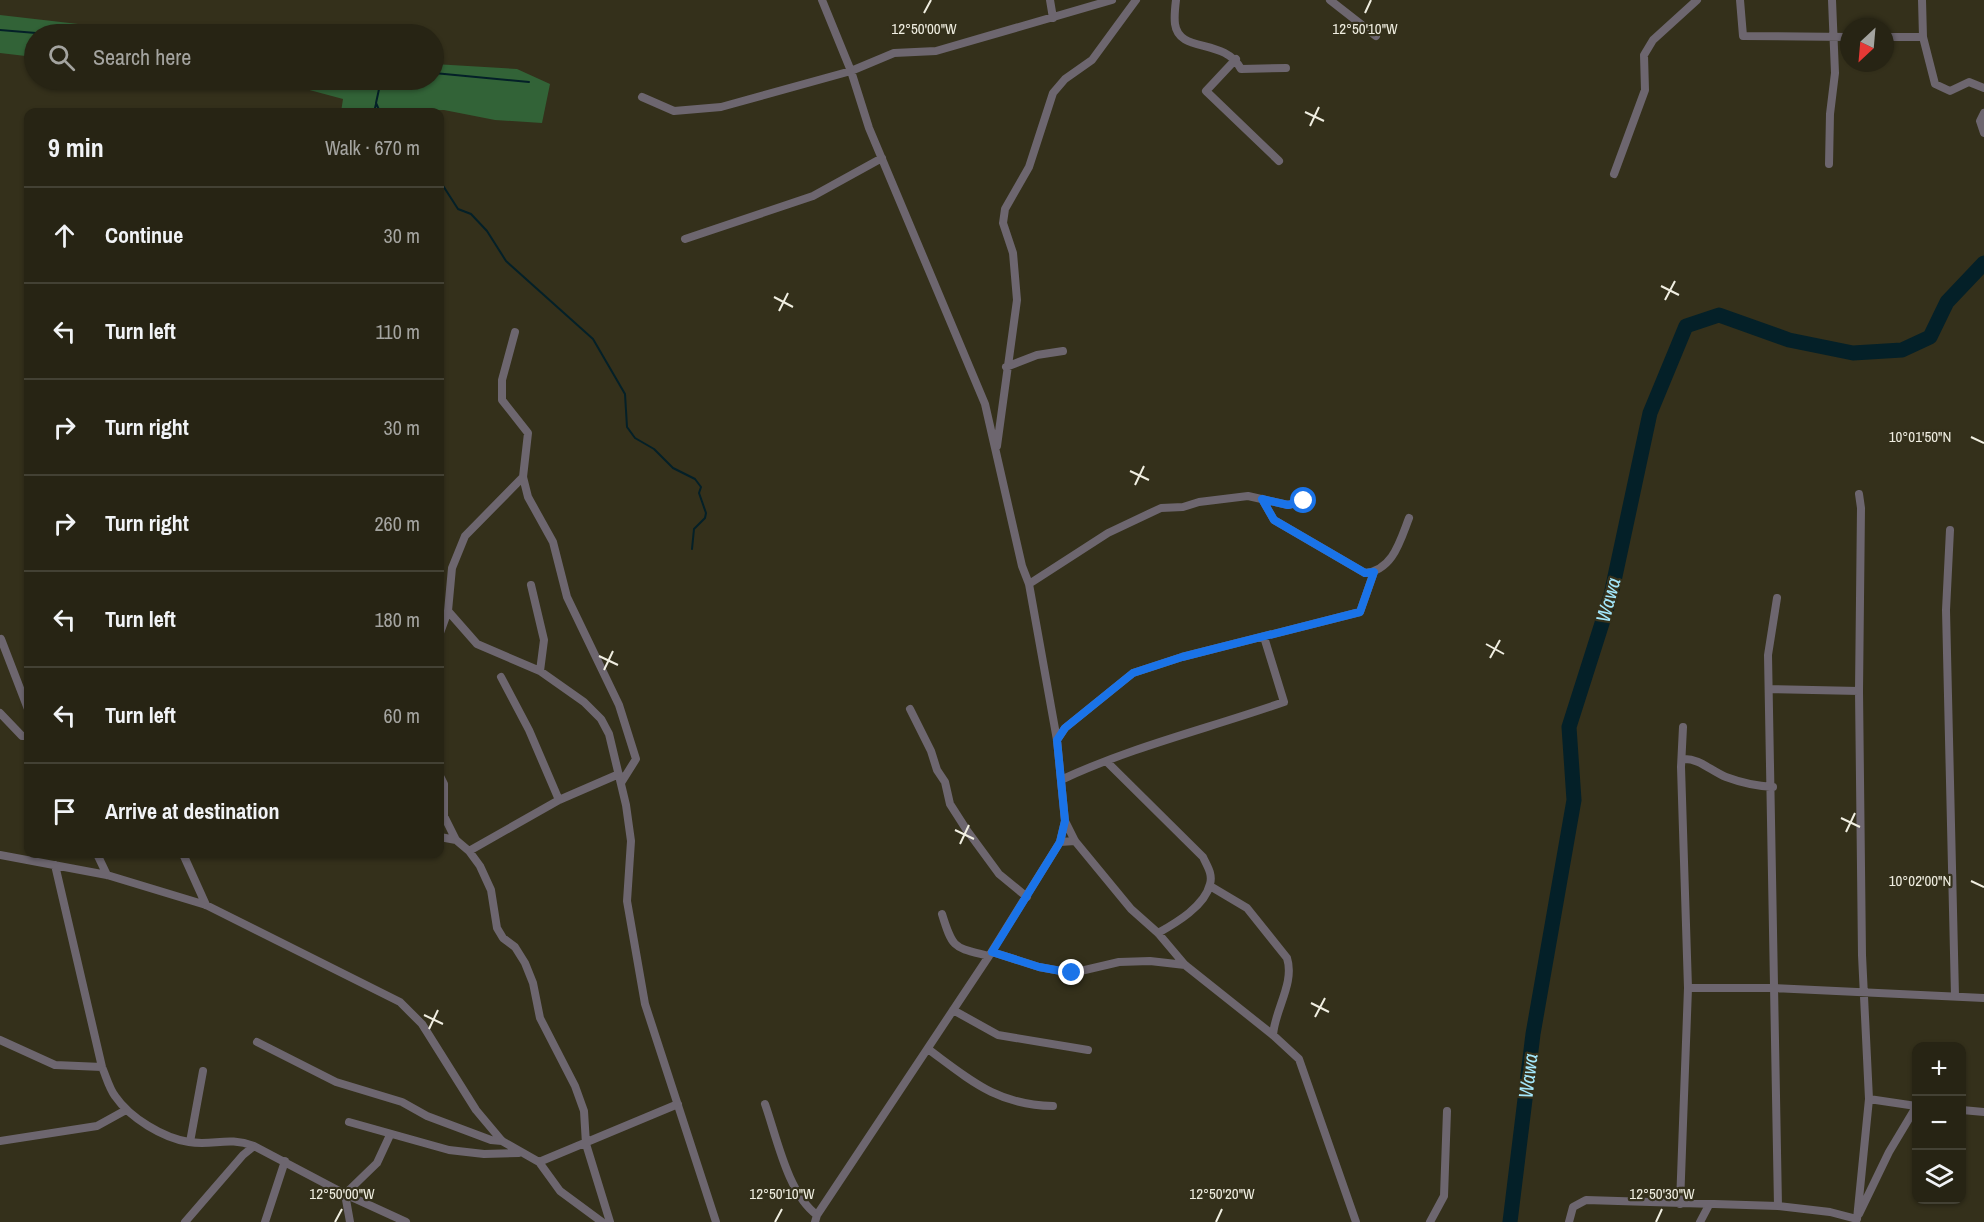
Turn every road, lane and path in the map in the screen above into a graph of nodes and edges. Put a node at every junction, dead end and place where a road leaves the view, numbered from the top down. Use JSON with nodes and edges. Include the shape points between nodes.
{"nodes":[{"id":1,"x":822,"y":0,"type":"edge"},
{"id":2,"x":1050,"y":0,"type":"edge"},
{"id":3,"x":1112,"y":0,"type":"edge"},
{"id":4,"x":1136,"y":0,"type":"edge"},
{"id":5,"x":1176,"y":0,"type":"edge"},
{"id":6,"x":1330,"y":0,"type":"edge"},
{"id":7,"x":1697,"y":0,"type":"edge"},
{"id":8,"x":1740,"y":0,"type":"edge"},
{"id":9,"x":1832,"y":0,"type":"edge"},
{"id":10,"x":1922,"y":0,"type":"edge"},
{"id":11,"x":1053,"y":18,"type":"junction"},
{"id":12,"x":1376,"y":36,"type":"dead end"},
{"id":13,"x":1835,"y":37,"type":"junction"},
{"id":14,"x":1840,"y":37,"type":"edge"},
{"id":15,"x":1894,"y":37,"type":"edge"},
{"id":16,"x":1923,"y":37,"type":"junction"},
{"id":17,"x":1236,"y":59,"type":"junction"},
{"id":18,"x":1286,"y":68,"type":"dead end"},
{"id":19,"x":851,"y":71,"type":"junction"},
{"id":20,"x":1984,"y":88,"type":"edge"},
{"id":21,"x":642,"y":97,"type":"dead end"},
{"id":22,"x":1984,"y":113,"type":"edge"},
{"id":23,"x":1984,"y":133,"type":"edge"},
{"id":24,"x":882,"y":158,"type":"junction"},
{"id":25,"x":1279,"y":161,"type":"dead end"},
{"id":26,"x":1829,"y":164,"type":"dead end"},
{"id":27,"x":1614,"y":174,"type":"dead end"},
{"id":28,"x":685,"y":239,"type":"dead end"},
{"id":29,"x":515,"y":332,"type":"dead end"},
{"id":30,"x":1063,"y":351,"type":"dead end"},
{"id":31,"x":1006,"y":367,"type":"junction"},
{"id":32,"x":996,"y":450,"type":"junction"},
{"id":33,"x":523,"y":477,"type":"junction"},
{"id":34,"x":1859,"y":494,"type":"dead end"},
{"id":35,"x":1262,"y":499,"type":"junction"},
{"id":36,"x":1304,"y":501,"type":"dead end"},
{"id":37,"x":1409,"y":518,"type":"dead end"},
{"id":38,"x":1950,"y":530,"type":"dead end"},
{"id":39,"x":1374,"y":572,"type":"junction"},
{"id":40,"x":1029,"y":584,"type":"junction"},
{"id":41,"x":531,"y":585,"type":"dead end"},
{"id":42,"x":1777,"y":598,"type":"dead end"},
{"id":43,"x":448,"y":611,"type":"junction"},
{"id":44,"x":444,"y":622,"type":"edge"},
{"id":45,"x":1264,"y":638,"type":"junction"},
{"id":46,"x":1,"y":639,"type":"edge"},
{"id":47,"x":540,"y":671,"type":"junction"},
{"id":48,"x":501,"y":677,"type":"dead end"},
{"id":49,"x":1771,"y":689,"type":"junction"},
{"id":50,"x":1859,"y":691,"type":"junction"},
{"id":51,"x":24,"y":699,"type":"edge"},
{"id":52,"x":910,"y":709,"type":"dead end"},
{"id":53,"x":0,"y":713,"type":"edge"},
{"id":54,"x":1683,"y":727,"type":"dead end"},
{"id":55,"x":24,"y":736,"type":"edge"},
{"id":56,"x":1057,"y":740,"type":"junction"},
{"id":57,"x":1683,"y":759,"type":"junction"},
{"id":58,"x":1107,"y":762,"type":"junction"},
{"id":59,"x":620,"y":779,"type":"junction"},
{"id":60,"x":1063,"y":779,"type":"junction"},
{"id":61,"x":444,"y":784,"type":"edge"},
{"id":62,"x":1773,"y":787,"type":"junction"},
{"id":63,"x":559,"y":800,"type":"junction"},
{"id":64,"x":444,"y":816,"type":"edge"},
{"id":65,"x":444,"y":816,"type":"edge"},
{"id":66,"x":1065,"y":821,"type":"junction"},
{"id":67,"x":444,"y":838,"type":"edge"},
{"id":68,"x":456,"y":840,"type":"junction"},
{"id":69,"x":1075,"y":841,"type":"junction"},
{"id":70,"x":1060,"y":842,"type":"junction"},
{"id":71,"x":469,"y":851,"type":"junction"},
{"id":72,"x":0,"y":855,"type":"edge"},
{"id":73,"x":99,"y":858,"type":"edge"},
{"id":74,"x":185,"y":858,"type":"edge"},
{"id":75,"x":55,"y":865,"type":"junction"},
{"id":76,"x":107,"y":875,"type":"junction"},
{"id":77,"x":1210,"y":886,"type":"junction"},
{"id":78,"x":1027,"y":897,"type":"junction"},
{"id":79,"x":206,"y":904,"type":"junction"},
{"id":80,"x":942,"y":914,"type":"dead end"},
{"id":81,"x":1158,"y":933,"type":"junction"},
{"id":82,"x":990,"y":954,"type":"junction"},
{"id":83,"x":1185,"y":965,"type":"junction"},
{"id":84,"x":1688,"y":988,"type":"junction"},
{"id":85,"x":1775,"y":988,"type":"junction"},
{"id":86,"x":1864,"y":992,"type":"junction"},
{"id":87,"x":1955,"y":996,"type":"junction"},
{"id":88,"x":1984,"y":998,"type":"edge"},
{"id":89,"x":953,"y":1010,"type":"junction"},
{"id":90,"x":1273,"y":1035,"type":"junction"},
{"id":91,"x":0,"y":1040,"type":"edge"},
{"id":92,"x":257,"y":1042,"type":"dead end"},
{"id":93,"x":928,"y":1049,"type":"junction"},
{"id":94,"x":1089,"y":1050,"type":"dead end"},
{"id":95,"x":102,"y":1066,"type":"junction"},
{"id":96,"x":203,"y":1071,"type":"dead end"},
{"id":97,"x":1869,"y":1099,"type":"junction"},
{"id":98,"x":678,"y":1104,"type":"junction"},
{"id":99,"x":765,"y":1104,"type":"dead end"},
{"id":100,"x":1912,"y":1105,"type":"edge"},
{"id":101,"x":1053,"y":1106,"type":"dead end"},
{"id":102,"x":126,"y":1110,"type":"junction"},
{"id":103,"x":1966,"y":1110,"type":"edge"},
{"id":104,"x":1447,"y":1111,"type":"dead end"},
{"id":105,"x":1984,"y":1112,"type":"edge"},
{"id":106,"x":1912,"y":1114,"type":"edge"},
{"id":107,"x":349,"y":1122,"type":"dead end"},
{"id":108,"x":390,"y":1134,"type":"junction"},
{"id":109,"x":0,"y":1141,"type":"edge"},
{"id":110,"x":502,"y":1141,"type":"junction"},
{"id":111,"x":190,"y":1142,"type":"junction"},
{"id":112,"x":586,"y":1144,"type":"junction"},
{"id":113,"x":254,"y":1146,"type":"junction"},
{"id":114,"x":520,"y":1153,"type":"junction"},
{"id":115,"x":285,"y":1161,"type":"junction"},
{"id":116,"x":539,"y":1161,"type":"junction"},
{"id":117,"x":345,"y":1194,"type":"junction"},
{"id":118,"x":1680,"y":1204,"type":"junction"},
{"id":119,"x":1709,"y":1204,"type":"junction"},
{"id":120,"x":1778,"y":1206,"type":"junction"},
{"id":121,"x":816,"y":1219,"type":"edge"},
{"id":122,"x":1857,"y":1221,"type":"edge"},
{"id":123,"x":185,"y":1222,"type":"edge"},
{"id":124,"x":265,"y":1222,"type":"edge"},
{"id":125,"x":350,"y":1222,"type":"edge"},
{"id":126,"x":406,"y":1222,"type":"edge"},
{"id":127,"x":602,"y":1222,"type":"edge"},
{"id":128,"x":610,"y":1222,"type":"edge"},
{"id":129,"x":716,"y":1222,"type":"edge"},
{"id":130,"x":1356,"y":1222,"type":"edge"},
{"id":131,"x":1430,"y":1222,"type":"edge"},
{"id":132,"x":1569,"y":1222,"type":"edge"},
{"id":133,"x":1700,"y":1222,"type":"edge"}],
"edges":[{"from":1,"to":19,"type":"street"},
{"from":2,"to":11,"type":"street"},
{"from":3,"to":11,"type":"street"},
{"from":4,"to":31,"type":"street","via":[[1092,60],[1053,93],[1029,167],[1005,209],[1003,223],[1013,253],[1017,300]]},
{"from":5,"to":17,"type":"street","via":[[1175,26],[1180,37],[1225,51]]},
{"from":6,"to":12,"type":"street"},
{"from":7,"to":27,"type":"street","via":[[1653,40],[1644,55],[1644,90]]},
{"from":8,"to":13,"type":"street","via":[[1743,36]]},
{"from":9,"to":13,"type":"street"},
{"from":10,"to":16,"type":"street"},
{"from":11,"to":19,"type":"street","via":[[936,51],[894,53]]},
{"from":13,"to":14,"type":"street"},
{"from":13,"to":26,"type":"street"},
{"from":15,"to":16,"type":"street"},
{"from":16,"to":20,"type":"street","via":[[1935,84],[1950,91],[1969,82]]},
{"from":17,"to":18,"type":"street","via":[[1241,69]]},
{"from":17,"to":25,"type":"street","via":[[1206,91]]},
{"from":19,"to":21,"type":"street","via":[[721,107],[674,111]]},
{"from":19,"to":24,"type":"street"},
{"from":22,"to":23,"type":"street","via":[[1980,121]]},
{"from":24,"to":28,"type":"street","via":[[813,196]]},
{"from":24,"to":32,"type":"street","via":[[985,404]]},
{"from":29,"to":33,"type":"street","via":[[502,380],[502,400],[528,434]]},
{"from":30,"to":31,"type":"street","via":[[1037,355]]},
{"from":31,"to":32,"type":"street"},
{"from":32,"to":40,"type":"street"},
{"from":33,"to":43,"type":"street","via":[[465,536],[452,567]]},
{"from":33,"to":59,"type":"street","via":[[528,497],[553,542],[567,597],[619,705],[636,759]]},
{"from":34,"to":50,"type":"street"},
{"from":35,"to":36,"type":"street","via":[[1288,505]]},
{"from":35,"to":39,"type":"street","via":[[1274,520],[1290,532],[1365,573]]},
{"from":35,"to":40,"type":"street","via":[[1248,496],[1161,508],[1108,533]]},
{"from":37,"to":39,"type":"street","via":[[1395,554]]},
{"from":38,"to":87,"type":"street","via":[[1946,610]]},
{"from":39,"to":45,"type":"street","via":[[1360,612]]},
{"from":40,"to":56,"type":"street"},
{"from":41,"to":47,"type":"street","via":[[544,640]]},
{"from":42,"to":49,"type":"street","via":[[1768,655]]},
{"from":43,"to":44,"type":"street"},
{"from":43,"to":47,"type":"street","via":[[477,644]]},
{"from":45,"to":56,"type":"street","via":[[1133,673],[1065,728]]},
{"from":45,"to":58,"type":"street","via":[[1284,702],[1210,728],[1143,745]]},
{"from":46,"to":51,"type":"street"},
{"from":47,"to":59,"type":"street","via":[[601,718]]},
{"from":48,"to":63,"type":"street"},
{"from":49,"to":50,"type":"street"},
{"from":49,"to":62,"type":"street"},
{"from":50,"to":86,"type":"street"},
{"from":52,"to":78,"type":"street","via":[[945,782],[950,804],[999,874]]},
{"from":53,"to":55,"type":"street"},
{"from":54,"to":57,"type":"street"},
{"from":56,"to":60,"type":"street"},
{"from":57,"to":62,"type":"street","via":[[1698,761],[1750,785]]},
{"from":57,"to":84,"type":"street"},
{"from":58,"to":60,"type":"street"},
{"from":58,"to":77,"type":"street","via":[[1203,857],[1210,872]]},
{"from":59,"to":63,"type":"street"},
{"from":59,"to":98,"type":"street","via":[[631,841],[627,901],[645,1004]]},
{"from":60,"to":66,"type":"street"},
{"from":61,"to":65,"type":"street"},
{"from":62,"to":85,"type":"street"},
{"from":63,"to":71,"type":"street"},
{"from":64,"to":68,"type":"street"},
{"from":66,"to":69,"type":"street"},
{"from":66,"to":70,"type":"street"},
{"from":67,"to":68,"type":"street"},
{"from":68,"to":71,"type":"street"},
{"from":69,"to":70,"type":"street"},
{"from":69,"to":81,"type":"street","via":[[1131,909]]},
{"from":70,"to":78,"type":"street"},
{"from":71,"to":112,"type":"street","via":[[491,890],[497,928],[525,963],[540,1018],[575,1086],[584,1111]]},
{"from":72,"to":75,"type":"street"},
{"from":73,"to":76,"type":"street"},
{"from":74,"to":79,"type":"street"},
{"from":75,"to":76,"type":"street"},
{"from":75,"to":95,"type":"street"},
{"from":76,"to":79,"type":"street"},
{"from":77,"to":81,"type":"street","via":[[1185,916]]},
{"from":77,"to":90,"type":"street","via":[[1247,908],[1287,958],[1287,984]]},
{"from":78,"to":82,"type":"street"},
{"from":79,"to":110,"type":"street","via":[[400,1002],[422,1024],[476,1110]]},
{"from":80,"to":82,"type":"street","via":[[950,941],[960,948]]},
{"from":81,"to":83,"type":"street"},
{"from":82,"to":83,"type":"street","via":[[1072,973],[1119,962]]},
{"from":82,"to":89,"type":"street"},
{"from":83,"to":90,"type":"street"},
{"from":84,"to":85,"type":"street"},
{"from":84,"to":118,"type":"street"},
{"from":85,"to":86,"type":"street"},
{"from":85,"to":120,"type":"street"},
{"from":86,"to":87,"type":"street"},
{"from":86,"to":97,"type":"street"},
{"from":87,"to":88,"type":"street"},
{"from":89,"to":93,"type":"street"},
{"from":89,"to":94,"type":"street","via":[[998,1035]]},
{"from":90,"to":130,"type":"street","via":[[1299,1059]]},
{"from":91,"to":95,"type":"street","via":[[55,1065]]},
{"from":92,"to":110,"type":"street","via":[[336,1082],[402,1102],[427,1116]]},
{"from":93,"to":101,"type":"street","via":[[982,1089],[1031,1106]]},
{"from":93,"to":121,"type":"street"},
{"from":95,"to":102,"type":"street","via":[[114,1095]]},
{"from":96,"to":111,"type":"street"},
{"from":97,"to":100,"type":"street"},
{"from":97,"to":122,"type":"street"},
{"from":98,"to":112,"type":"street"},
{"from":98,"to":129,"type":"street"},
{"from":99,"to":121,"type":"street","via":[[795,1188]]},
{"from":102,"to":109,"type":"street","via":[[97,1126]]},
{"from":102,"to":111,"type":"street","via":[[165,1135]]},
{"from":103,"to":105,"type":"street"},
{"from":104,"to":131,"type":"street","via":[[1444,1196]]},
{"from":106,"to":122,"type":"street","via":[[1889,1152]]},
{"from":107,"to":108,"type":"street"},
{"from":108,"to":114,"type":"street","via":[[449,1150]]},
{"from":108,"to":117,"type":"street","via":[[377,1162]]},
{"from":110,"to":114,"type":"street"},
{"from":111,"to":113,"type":"street","via":[[237,1140]]},
{"from":112,"to":116,"type":"street"},
{"from":112,"to":128,"type":"street"},
{"from":113,"to":115,"type":"street"},
{"from":113,"to":123,"type":"street"},
{"from":114,"to":116,"type":"street"},
{"from":115,"to":117,"type":"street"},
{"from":115,"to":124,"type":"street"},
{"from":116,"to":127,"type":"street","via":[[560,1191]]},
{"from":117,"to":125,"type":"street"},
{"from":117,"to":126,"type":"street"},
{"from":118,"to":119,"type":"street"},
{"from":118,"to":132,"type":"street","via":[[1586,1200],[1573,1207]]},
{"from":119,"to":120,"type":"street"},
{"from":119,"to":133,"type":"street"},
{"from":120,"to":122,"type":"street","via":[[1830,1212]]}]}
